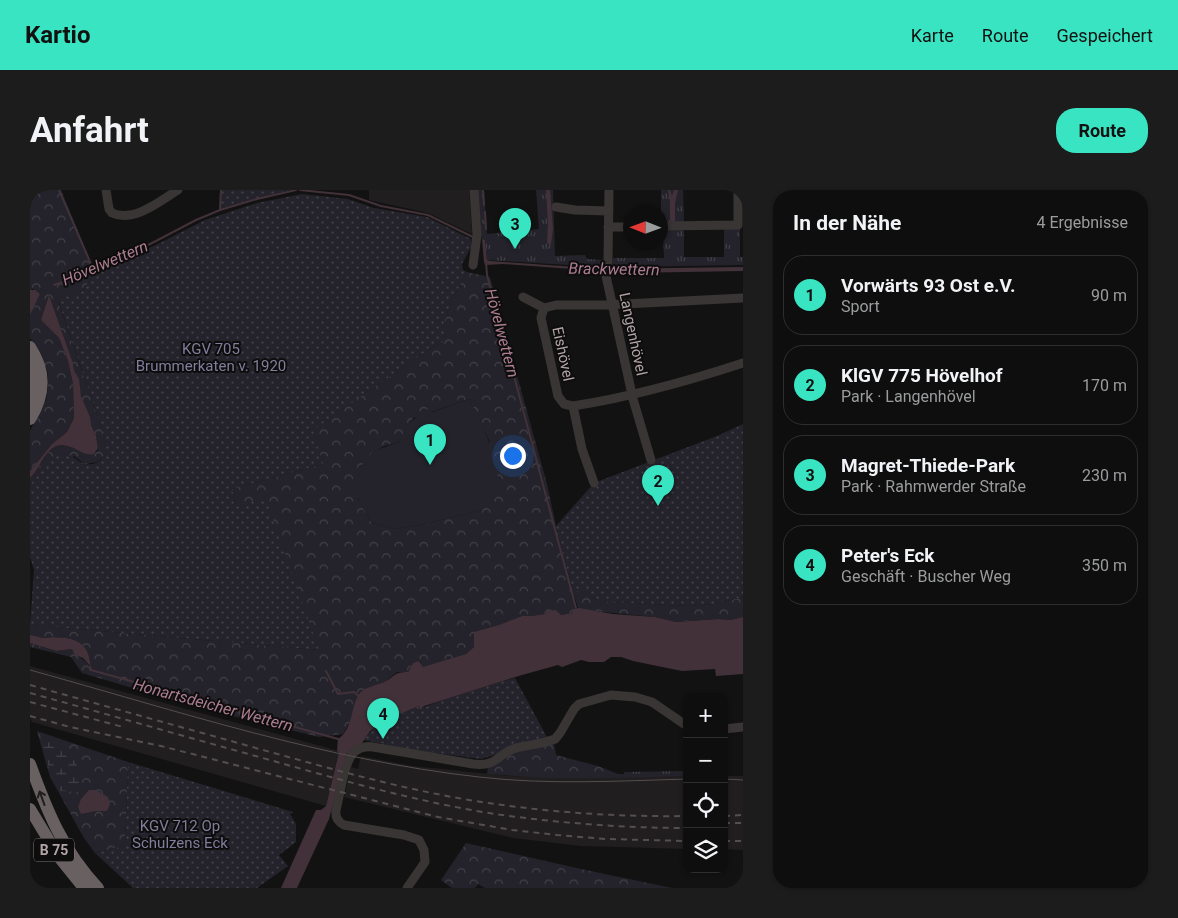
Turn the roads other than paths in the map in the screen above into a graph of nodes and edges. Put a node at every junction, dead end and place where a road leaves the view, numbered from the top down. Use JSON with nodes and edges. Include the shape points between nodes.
{"nodes":[{"id":1,"x":106,"y":190,"type":"edge"},
{"id":2,"x":178,"y":190,"type":"edge"},
{"id":3,"x":474,"y":190,"type":"edge"},
{"id":4,"x":609,"y":190,"type":"edge"},
{"id":5,"x":738,"y":190,"type":"edge"},
{"id":6,"x":556,"y":207,"type":"dead end"},
{"id":7,"x":609,"y":211,"type":"junction"},
{"id":8,"x":741,"y":225,"type":"edge"},
{"id":9,"x":668,"y":226,"type":"edge"},
{"id":10,"x":608,"y":227,"type":"junction"},
{"id":11,"x":623,"y":227,"type":"edge"},
{"id":12,"x":473,"y":265,"type":"dead end"},
{"id":13,"x":523,"y":297,"type":"dead end"},
{"id":14,"x":743,"y":298,"type":"edge"},
{"id":15,"x":612,"y":305,"type":"junction"},
{"id":16,"x":544,"y":308,"type":"junction"},
{"id":17,"x":30,"y":347,"type":"edge"},
{"id":18,"x":743,"y":363,"type":"edge"},
{"id":19,"x":30,"y":364,"type":"edge"},
{"id":20,"x":632,"y":394,"type":"junction"},
{"id":21,"x":30,"y":401,"type":"edge"},
{"id":22,"x":574,"y":406,"type":"junction"},
{"id":23,"x":30,"y":419,"type":"edge"},
{"id":24,"x":651,"y":460,"type":"dead end"},
{"id":25,"x":594,"y":483,"type":"dead end"},
{"id":26,"x":683,"y":723,"type":"edge"},
{"id":27,"x":743,"y":727,"type":"edge"},
{"id":28,"x":728,"y":729,"type":"edge"},
{"id":29,"x":30,"y":764,"type":"edge"},
{"id":30,"x":30,"y":809,"type":"edge"},
{"id":31,"x":84,"y":888,"type":"edge"},
{"id":32,"x":98,"y":888,"type":"edge"},
{"id":33,"x":407,"y":888,"type":"edge"}],
"edges":[{"from":1,"to":2,"type":"street","via":[[109,209],[123,216],[139,213]]},
{"from":3,"to":12,"type":"street","via":[[477,235]]},
{"from":4,"to":7,"type":"street","name":"Langenhövel"},
{"from":5,"to":8,"type":"street"},
{"from":6,"to":7,"type":"street"},
{"from":7,"to":10,"type":"street","name":"Langenhövel"},
{"from":8,"to":9,"type":"street"},
{"from":10,"to":11,"type":"street"},
{"from":10,"to":15,"type":"street","name":"Langenhövel","via":[[606,270]]},
{"from":13,"to":16,"type":"street"},
{"from":14,"to":15,"type":"street"},
{"from":15,"to":16,"type":"street"},
{"from":15,"to":20,"type":"street","name":"Langenhövel"},
{"from":16,"to":22,"type":"street","name":"Eishövel","via":[[541,318],[558,396],[564,404]]},
{"from":17,"to":23,"type":"highway","via":[[40,364],[42,384],[39,403]]},
{"from":18,"to":20,"type":"street"},
{"from":19,"to":21,"type":"highway","via":[[34,384]]},
{"from":20,"to":22,"type":"street"},
{"from":20,"to":24,"type":"street","name":"Langenhövel"},
{"from":22,"to":25,"type":"street","via":[[582,449]]},
{"from":26,"to":33,"type":"street","via":[[652,702],[635,696],[610,695],[579,704],[555,739],[509,751],[489,764],[369,746],[356,750],[350,758],[336,817],[344,825],[419,840],[425,862]]},
{"from":27,"to":28,"type":"street"},
{"from":32,"to":29,"type":"highway","number":"B 75","one_way":true,"via":[[79,866],[57,831]]},
{"from":30,"to":31,"type":"highway","number":"B 75","via":[[59,857]]}]}
